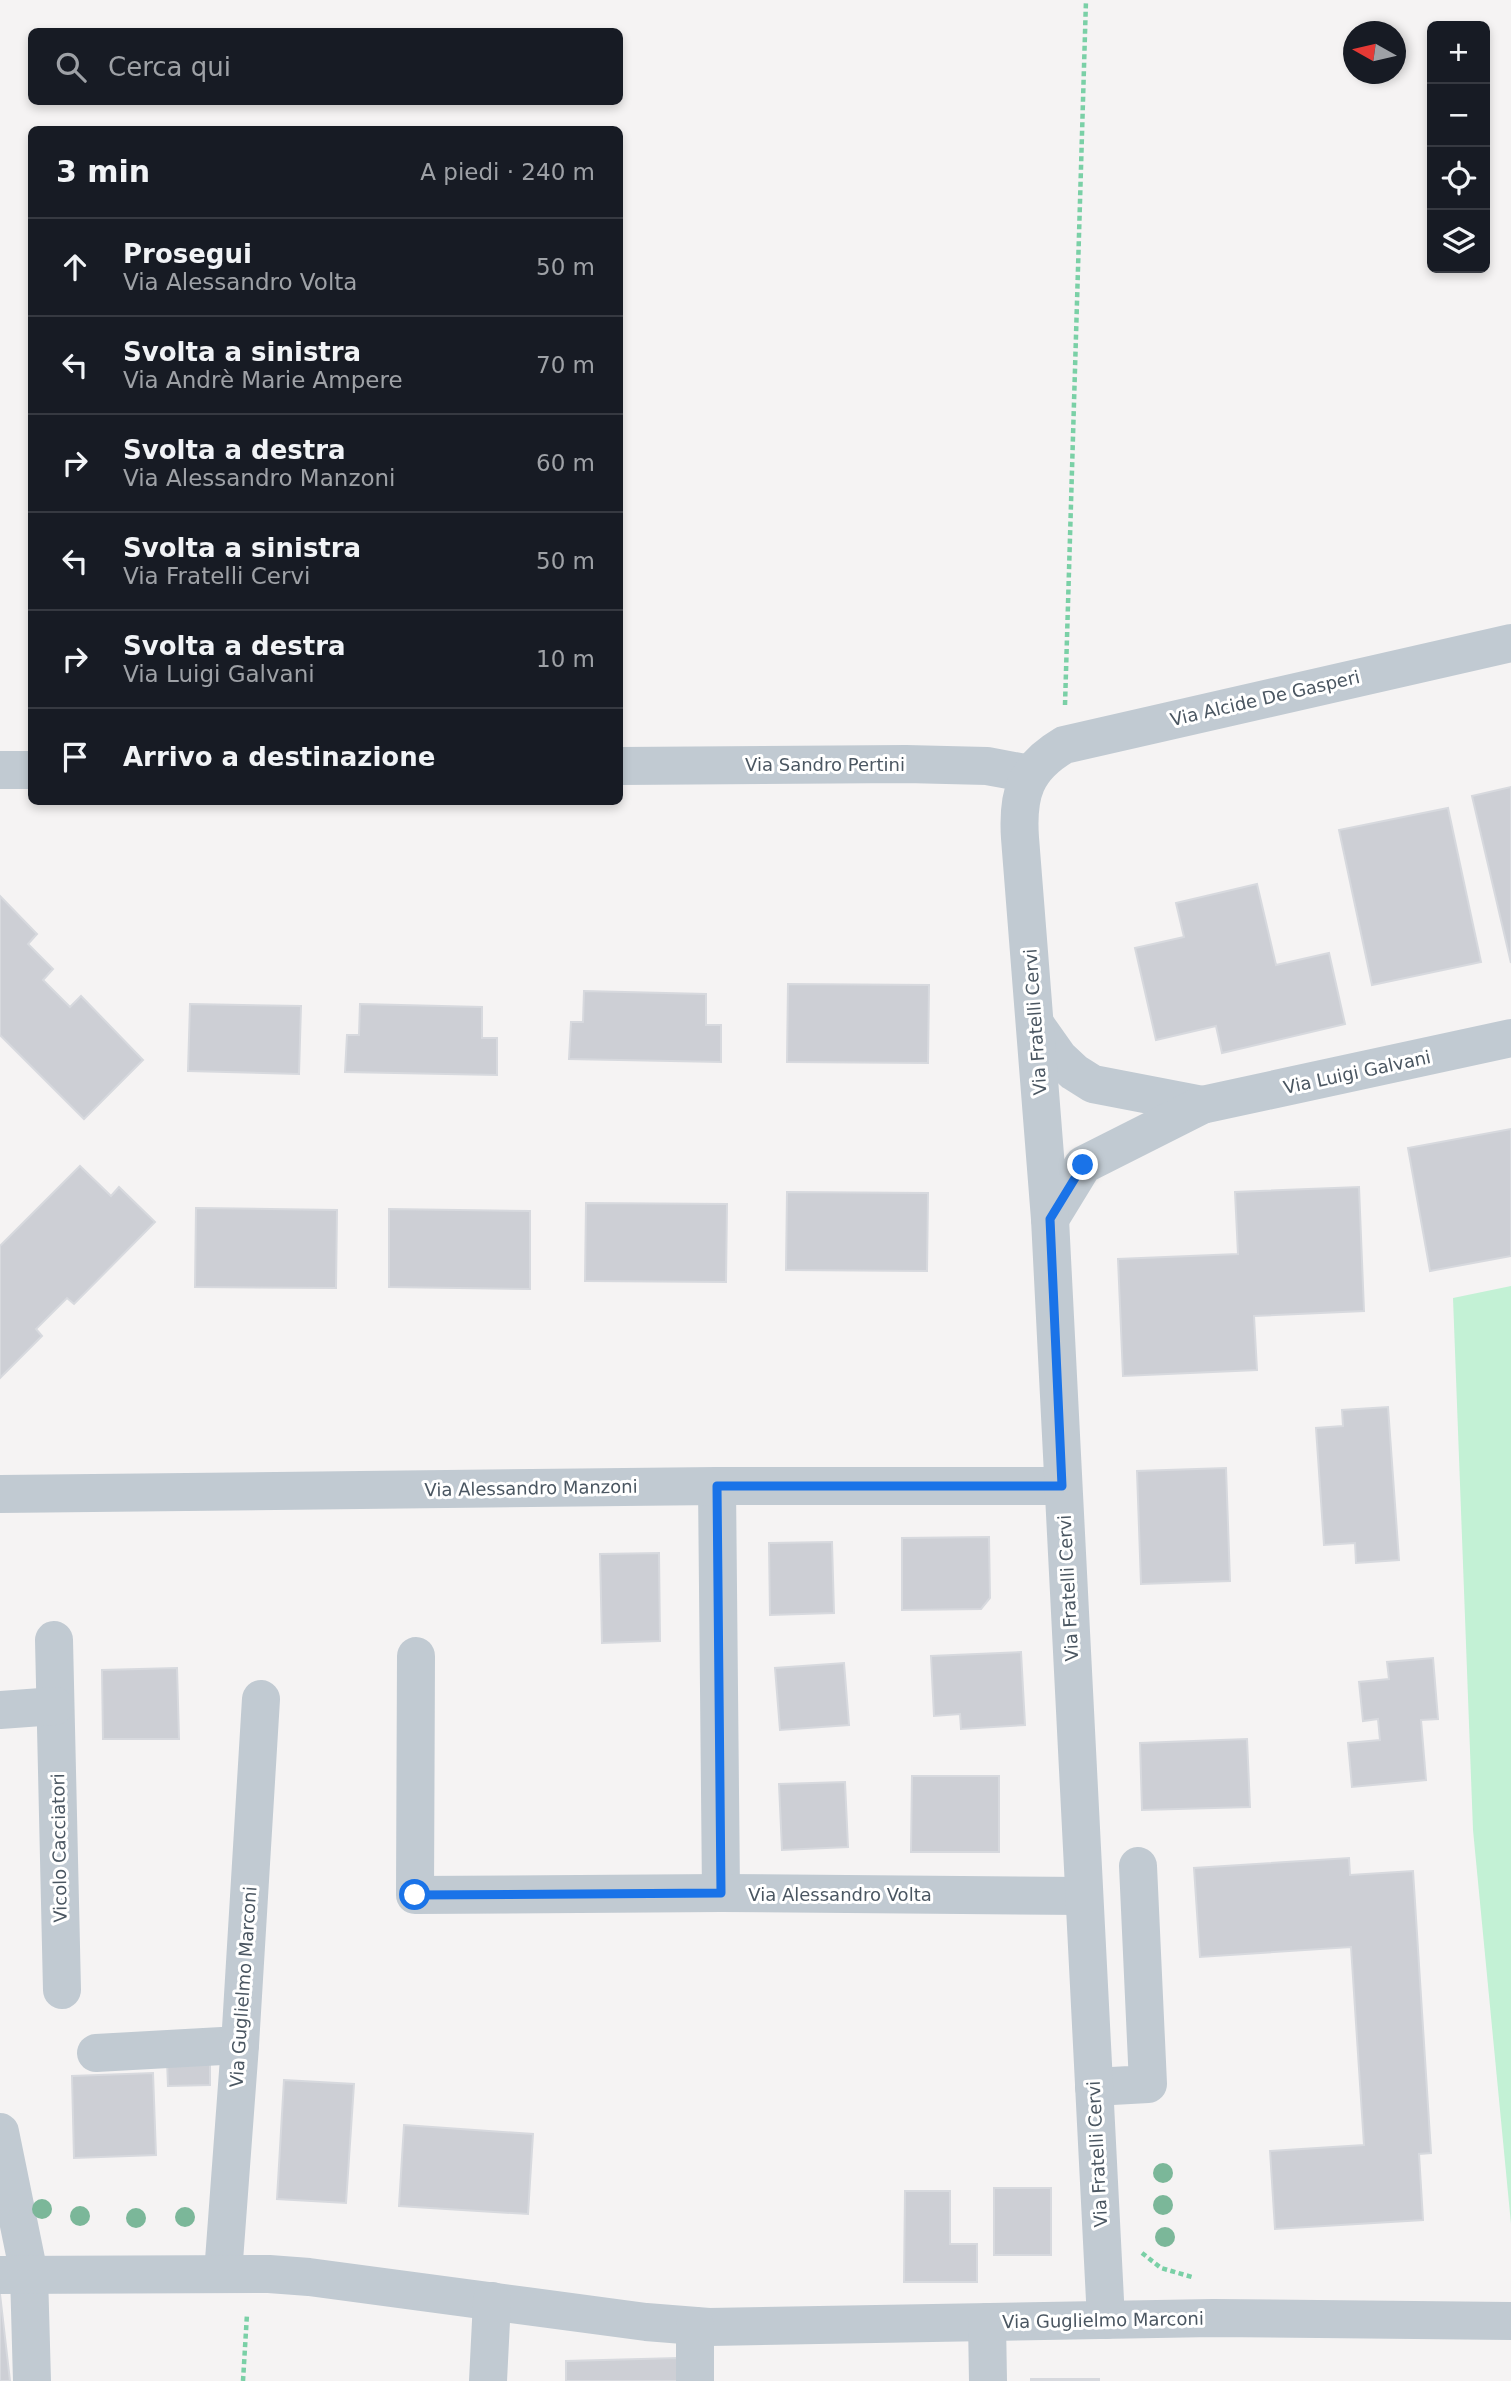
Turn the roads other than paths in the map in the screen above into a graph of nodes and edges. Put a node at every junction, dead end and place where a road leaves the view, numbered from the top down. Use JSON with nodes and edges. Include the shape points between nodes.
{"nodes":[{"id":1,"x":1511,"y":643,"type":"edge"},
{"id":2,"x":623,"y":765,"type":"edge"},
{"id":3,"x":0,"y":770,"type":"edge"},
{"id":4,"x":28,"y":770,"type":"edge"},
{"id":5,"x":1030,"y":774,"type":"junction"},
{"id":6,"x":1035,"y":1024,"type":"junction"},
{"id":7,"x":1511,"y":1038,"type":"edge"},
{"id":8,"x":1202,"y":1105,"type":"junction"},
{"id":9,"x":1050,"y":1219,"type":"junction"},
{"id":10,"x":717,"y":1486,"type":"junction"},
{"id":11,"x":1062,"y":1486,"type":"junction"},
{"id":12,"x":0,"y":1494,"type":"edge"},
{"id":13,"x":54,"y":1640,"type":"dead end"},
{"id":14,"x":416,"y":1656,"type":"dead end"},
{"id":15,"x":261,"y":1699,"type":"dead end"},
{"id":16,"x":55,"y":1706,"type":"junction"},
{"id":17,"x":0,"y":1710,"type":"edge"},
{"id":18,"x":1083,"y":1882,"type":"junction"},
{"id":19,"x":721,"y":1893,"type":"junction"},
{"id":20,"x":62,"y":1990,"type":"dead end"},
{"id":21,"x":240,"y":2045,"type":"junction"},
{"id":22,"x":96,"y":2053,"type":"dead end"},
{"id":23,"x":1094,"y":2087,"type":"junction"},
{"id":24,"x":0,"y":2132,"type":"edge"},
{"id":25,"x":236,"y":2274,"type":"junction"},
{"id":26,"x":15,"y":2275,"type":"edge"},
{"id":27,"x":492,"y":2301,"type":"junction"},
{"id":28,"x":1106,"y":2320,"type":"junction"},
{"id":29,"x":1511,"y":2321,"type":"edge"},
{"id":30,"x":987,"y":2322,"type":"junction"},
{"id":31,"x":695,"y":2326,"type":"junction"},
{"id":32,"x":32,"y":2381,"type":"edge"},
{"id":33,"x":488,"y":2381,"type":"edge"},
{"id":34,"x":695,"y":2381,"type":"edge"},
{"id":35,"x":988,"y":2381,"type":"edge"}],
"edges":[{"from":1,"to":5,"type":"street","name":"Via Alcide De Gasperi","via":[[1064,745],[1049,753]]},
{"from":2,"to":5,"type":"street","name":"Via Sandro Pertini","via":[[906,764],[987,766]]},
{"from":3,"to":4,"type":"street"},
{"from":5,"to":6,"type":"street","name":"Via Fratelli Cervi","via":[[1021,796],[1019,819]]},
{"from":6,"to":8,"type":"street","name":"Via Luigi Galvani","via":[[1059,1058],[1093,1084]]},
{"from":6,"to":9,"type":"street","name":"Via Fratelli Cervi"},
{"from":7,"to":8,"type":"street","name":"Via Luigi Galvani"},
{"from":8,"to":9,"type":"street","name":"Via Luigi Galvani","via":[[1083,1165]]},
{"from":9,"to":11,"type":"street","name":"Via Fratelli Cervi"},
{"from":10,"to":11,"type":"street","name":"Via Alessandro Manzoni"},
{"from":10,"to":12,"type":"street","name":"Via Alessandro Manzoni"},
{"from":10,"to":19,"type":"street"},
{"from":11,"to":18,"type":"street","name":"Via Fratelli Cervi"},
{"from":13,"to":16,"type":"street","name":"Vicolo Cacciatori"},
{"from":14,"to":19,"type":"street","name":"Via Alessandro Volta","via":[[415,1895]]},
{"from":15,"to":21,"type":"street","name":"Via Guglielmo Marconi"},
{"from":16,"to":17,"type":"street"},
{"from":16,"to":20,"type":"street","name":"Vicolo Cacciatori"},
{"from":18,"to":19,"type":"street","name":"Via Alessandro Volta"},
{"from":18,"to":23,"type":"street","name":"Via Fratelli Cervi"},
{"from":18,"to":23,"type":"street","name":"Via Alessandro Volta","via":[[1148,1865],[1148,2084]]},
{"from":21,"to":22,"type":"street"},
{"from":21,"to":25,"type":"street","name":"Via Guglielmo Marconi"},
{"from":23,"to":28,"type":"street","name":"Via Fratelli Cervi"},
{"from":24,"to":26,"type":"street"},
{"from":25,"to":26,"type":"street","name":"Via Guglielmo Marconi"},
{"from":25,"to":27,"type":"street","name":"Via Guglielmo Marconi","via":[[309,2277]]},
{"from":26,"to":32,"type":"street"},
{"from":27,"to":31,"type":"street","name":"Via Guglielmo Marconi"},
{"from":27,"to":33,"type":"street"},
{"from":28,"to":29,"type":"street","name":"Via Guglielmo Marconi"},
{"from":28,"to":30,"type":"street","name":"Via Guglielmo Marconi"},
{"from":30,"to":31,"type":"street","name":"Via Guglielmo Marconi"},
{"from":30,"to":35,"type":"street"},
{"from":31,"to":34,"type":"street"}]}
